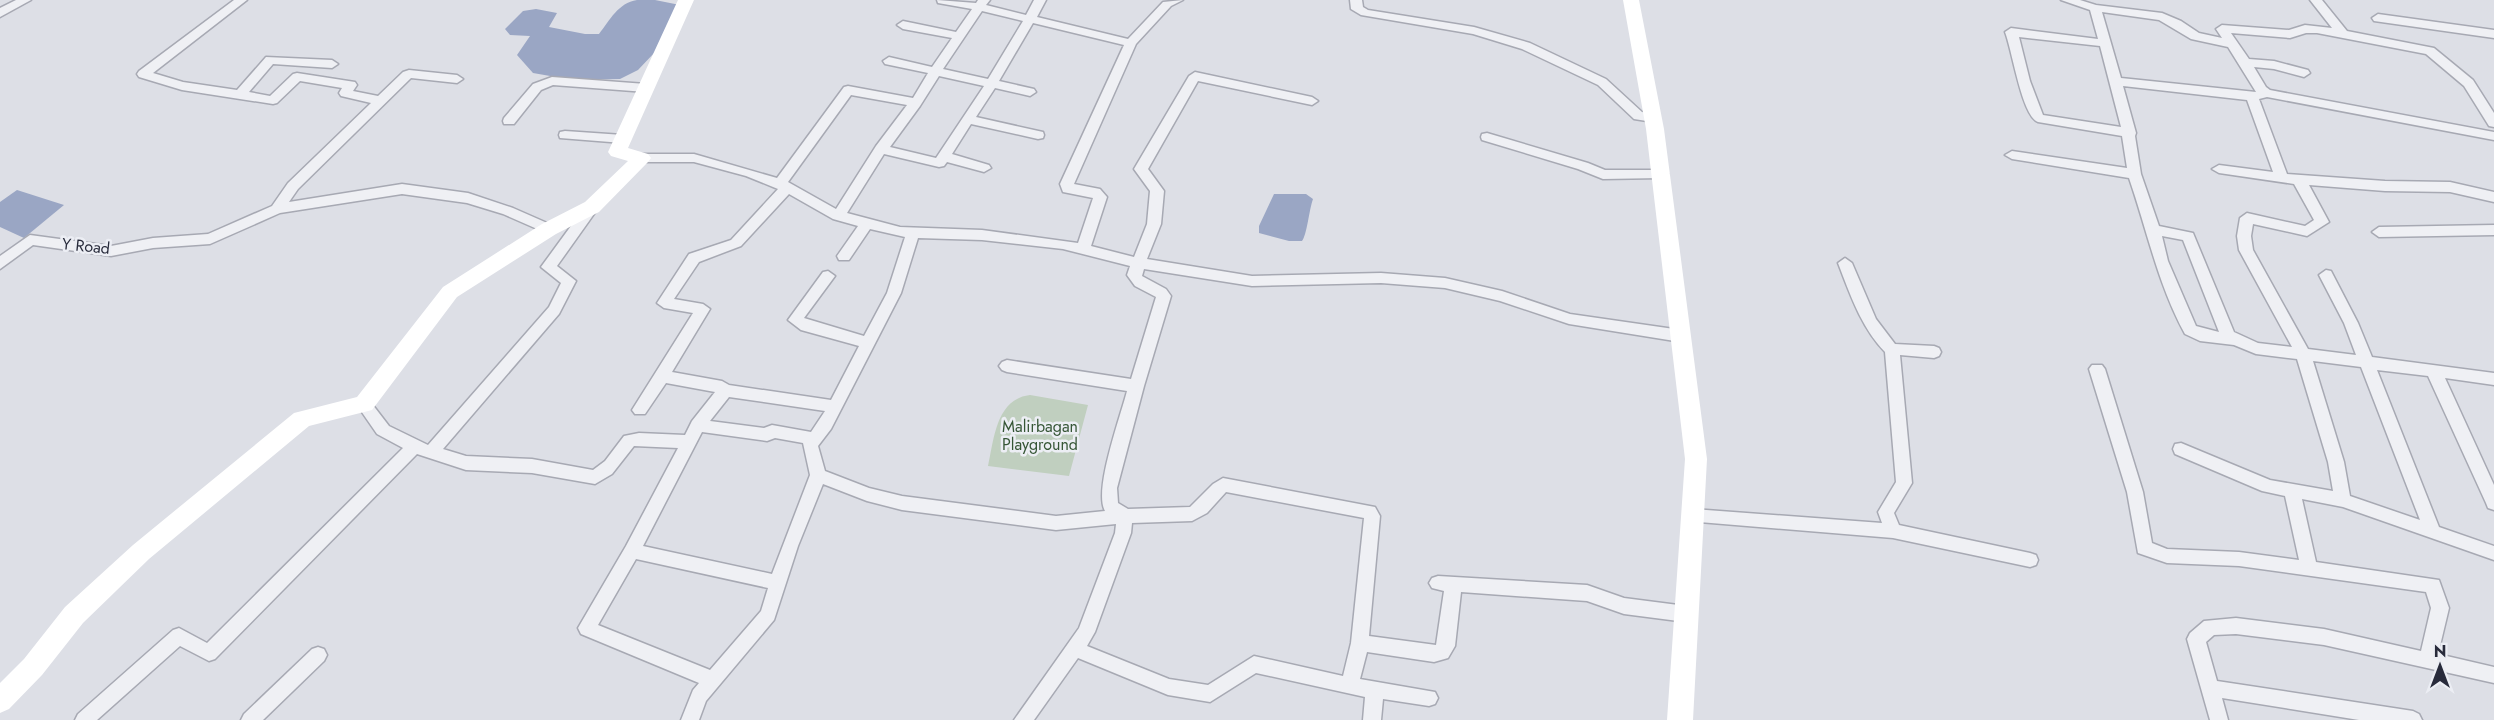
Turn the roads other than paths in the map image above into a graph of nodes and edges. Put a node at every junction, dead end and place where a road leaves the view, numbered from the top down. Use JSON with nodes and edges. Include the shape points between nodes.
{"nodes":[{"id":1,"x":25,"y":0,"type":"edge"},
{"id":2,"x":241,"y":0,"type":"edge"},
{"id":3,"x":686,"y":0,"type":"edge"},
{"id":4,"x":1040,"y":0,"type":"edge"},
{"id":5,"x":1177,"y":0,"type":"edge"},
{"id":6,"x":1356,"y":0,"type":"edge"},
{"id":7,"x":1631,"y":0,"type":"edge"},
{"id":8,"x":2067,"y":0,"type":"edge"},
{"id":9,"x":2316,"y":0,"type":"edge"},
{"id":10,"x":942,"y":1,"type":"edge"},
{"id":11,"x":982,"y":4,"type":"edge"},
{"id":12,"x":2095,"y":8,"type":"junction"},
{"id":13,"x":0,"y":13,"type":"edge"},
{"id":14,"x":1030,"y":18,"type":"junction"},
{"id":15,"x":2378,"y":18,"type":"dead end"},
{"id":16,"x":903,"y":25,"type":"dead end"},
{"id":17,"x":2421,"y":25,"type":"junction"},
{"id":18,"x":2342,"y":33,"type":"junction"},
{"id":19,"x":2494,"y":34,"type":"edge"},
{"id":20,"x":959,"y":36,"type":"junction"},
{"id":21,"x":1131,"y":43,"type":"junction"},
{"id":22,"x":2104,"y":43,"type":"junction"},
{"id":23,"x":2232,"y":44,"type":"junction"},
{"id":24,"x":2422,"y":49,"type":"junction"},
{"id":25,"x":889,"y":61,"type":"dead end"},
{"id":26,"x":2245,"y":62,"type":"junction"},
{"id":27,"x":332,"y":64,"type":"dead end"},
{"id":28,"x":934,"y":73,"type":"junction"},
{"id":29,"x":2304,"y":73,"type":"dead end"},
{"id":30,"x":457,"y":79,"type":"dead end"},
{"id":31,"x":2115,"y":81,"type":"junction"},
{"id":32,"x":990,"y":84,"type":"junction"},
{"id":33,"x":646,"y":88,"type":"junction"},
{"id":34,"x":1030,"y":92,"type":"dead end"},
{"id":35,"x":2267,"y":93,"type":"junction"},
{"id":36,"x":241,"y":94,"type":"junction"},
{"id":37,"x":2252,"y":98,"type":"junction"},
{"id":38,"x":380,"y":101,"type":"junction"},
{"id":39,"x":1312,"y":101,"type":"dead end"},
{"id":40,"x":916,"y":103,"type":"junction"},
{"id":41,"x":968,"y":118,"type":"junction"},
{"id":42,"x":1653,"y":118,"type":"junction"},
{"id":43,"x":509,"y":121,"type":"dead end"},
{"id":44,"x":2494,"y":123,"type":"edge"},
{"id":45,"x":2130,"y":133,"type":"junction"},
{"id":46,"x":565,"y":135,"type":"dead end"},
{"id":47,"x":1038,"y":135,"type":"dead end"},
{"id":48,"x":2494,"y":136,"type":"edge"},
{"id":49,"x":1487,"y":137,"type":"dead end"},
{"id":50,"x":622,"y":139,"type":"junction"},
{"id":51,"x":881,"y":149,"type":"junction"},
{"id":52,"x":2012,"y":155,"type":"dead end"},
{"id":53,"x":943,"y":156,"type":"junction"},
{"id":54,"x":642,"y":158,"type":"junction"},
{"id":55,"x":984,"y":168,"type":"dead end"},
{"id":56,"x":2219,"y":169,"type":"dead end"},
{"id":57,"x":1660,"y":174,"type":"junction"},
{"id":58,"x":2134,"y":174,"type":"junction"},
{"id":59,"x":2281,"y":176,"type":"junction"},
{"id":60,"x":2300,"y":180,"type":"junction"},
{"id":61,"x":784,"y":185,"type":"junction"},
{"id":62,"x":2494,"y":198,"type":"edge"},
{"id":63,"x":592,"y":207,"type":"junction"},
{"id":64,"x":277,"y":209,"type":"junction"},
{"id":65,"x":838,"y":216,"type":"junction"},
{"id":66,"x":867,"y":223,"type":"junction"},
{"id":67,"x":549,"y":229,"type":"junction"},
{"id":68,"x":2154,"y":230,"type":"junction"},
{"id":69,"x":2494,"y":230,"type":"edge"},
{"id":70,"x":913,"y":232,"type":"junction"},
{"id":71,"x":2379,"y":232,"type":"dead end"},
{"id":72,"x":1083,"y":249,"type":"junction"},
{"id":73,"x":844,"y":256,"type":"dead end"},
{"id":74,"x":1139,"y":263,"type":"junction"},
{"id":75,"x":1845,"y":263,"type":"dead end"},
{"id":76,"x":0,"y":264,"type":"edge"},
{"id":77,"x":2326,"y":275,"type":"dead end"},
{"id":78,"x":828,"y":276,"type":"dead end"},
{"id":79,"x":1681,"y":336,"type":"junction"},
{"id":80,"x":2236,"y":340,"type":"junction"},
{"id":81,"x":867,"y":342,"type":"junction"},
{"id":82,"x":1892,"y":350,"type":"junction"},
{"id":83,"x":1934,"y":352,"type":"dead end"},
{"id":84,"x":2303,"y":354,"type":"junction"},
{"id":85,"x":2366,"y":362,"type":"junction"},
{"id":86,"x":1007,"y":366,"type":"dead end"},
{"id":87,"x":2097,"y":369,"type":"dead end"},
{"id":88,"x":2433,"y":372,"type":"junction"},
{"id":89,"x":662,"y":376,"type":"junction"},
{"id":90,"x":2494,"y":379,"type":"edge"},
{"id":91,"x":1136,"y":386,"type":"junction"},
{"id":92,"x":725,"y":390,"type":"junction"},
{"id":93,"x":364,"y":404,"type":"junction"},
{"id":94,"x":833,"y":406,"type":"junction"},
{"id":95,"x":640,"y":410,"type":"dead end"},
{"id":96,"x":698,"y":425,"type":"junction"},
{"id":97,"x":814,"y":439,"type":"junction"},
{"id":98,"x":691,"y":442,"type":"junction"},
{"id":99,"x":414,"y":447,"type":"junction"},
{"id":100,"x":2181,"y":449,"type":"dead end"},
{"id":101,"x":431,"y":452,"type":"junction"},
{"id":102,"x":818,"y":475,"type":"junction"},
{"id":103,"x":2292,"y":491,"type":"junction"},
{"id":104,"x":2343,"y":500,"type":"junction"},
{"id":105,"x":2494,"y":503,"type":"edge"},
{"id":106,"x":1125,"y":516,"type":"junction"},
{"id":107,"x":1693,"y":516,"type":"junction"},
{"id":108,"x":1893,"y":531,"type":"junction"},
{"id":109,"x":2433,"y":532,"type":"junction"},
{"id":110,"x":632,"y":551,"type":"junction"},
{"id":111,"x":2494,"y":553,"type":"edge"},
{"id":112,"x":2030,"y":560,"type":"dead end"},
{"id":113,"x":2309,"y":568,"type":"junction"},
{"id":114,"x":778,"y":583,"type":"junction"},
{"id":115,"x":1686,"y":614,"type":"junction"},
{"id":116,"x":1360,"y":643,"type":"junction"},
{"id":117,"x":1075,"y":649,"type":"junction"},
{"id":118,"x":318,"y":655,"type":"dead end"},
{"id":119,"x":2428,"y":660,"type":"junction"},
{"id":120,"x":2494,"y":675,"type":"edge"},
{"id":121,"x":713,"y":680,"type":"junction"},
{"id":122,"x":1349,"y":686,"type":"junction"},
{"id":123,"x":2211,"y":688,"type":"junction"},
{"id":124,"x":1375,"y":690,"type":"junction"},
{"id":125,"x":1429,"y":698,"type":"dead end"},
{"id":126,"x":0,"y":701,"type":"edge"},
{"id":127,"x":84,"y":720,"type":"edge"},
{"id":128,"x":250,"y":720,"type":"edge"},
{"id":129,"x":690,"y":720,"type":"edge"},
{"id":130,"x":1023,"y":720,"type":"edge"},
{"id":131,"x":1372,"y":720,"type":"edge"},
{"id":132,"x":1680,"y":720,"type":"edge"},
{"id":133,"x":2219,"y":720,"type":"edge"},
{"id":134,"x":2413,"y":720,"type":"edge"}],
"edges":[{"from":1,"to":13,"type":"street"},
{"from":2,"to":36,"type":"street","via":[[143,74],[182,86]]},
{"from":3,"to":33,"type":"street"},
{"from":4,"to":14,"type":"street"},
{"from":5,"to":21,"type":"street","via":[[1167,4]]},
{"from":6,"to":42,"type":"street","via":[[1357,9],[1365,13],[1473,31],[1526,46],[1602,82],[1638,117]]},
{"from":7,"to":42,"type":"street"},
{"from":8,"to":12,"type":"street"},
{"from":9,"to":18,"type":"street"},
{"from":10,"to":11,"type":"street"},
{"from":11,"to":14,"type":"street"},
{"from":11,"to":20,"type":"street"},
{"from":12,"to":22,"type":"street"},
{"from":12,"to":23,"type":"street","via":[[2162,17],[2195,36]]},
{"from":14,"to":21,"type":"street"},
{"from":14,"to":32,"type":"street"},
{"from":15,"to":17,"type":"street"},
{"from":16,"to":20,"type":"street"},
{"from":17,"to":19,"type":"street"},
{"from":17,"to":24,"type":"street","via":[[2423,28],[2410,27]]},
{"from":18,"to":23,"type":"street","via":[[2305,29],[2280,34],[2222,29]]},
{"from":18,"to":24,"type":"street"},
{"from":20,"to":28,"type":"street"},
{"from":21,"to":72,"type":"street","via":[[1067,184],[1068,189],[1095,192],[1100,197]]},
{"from":22,"to":31,"type":"street"},
{"from":22,"to":45,"type":"street","via":[[2011,32],[2038,118]]},
{"from":23,"to":26,"type":"street"},
{"from":24,"to":44,"type":"street","via":[[2430,51],[2469,83]]},
{"from":25,"to":28,"type":"street"},
{"from":26,"to":29,"type":"street"},
{"from":26,"to":35,"type":"street","via":[[2261,90]]},
{"from":27,"to":36,"type":"street","via":[[270,60]]},
{"from":28,"to":32,"type":"street"},
{"from":28,"to":40,"type":"street"},
{"from":30,"to":38,"type":"street","via":[[412,73]]},
{"from":31,"to":37,"type":"street"},
{"from":31,"to":45,"type":"street"},
{"from":32,"to":34,"type":"street"},
{"from":32,"to":41,"type":"street"},
{"from":33,"to":43,"type":"street","via":[[542,83]]},
{"from":33,"to":50,"type":"street"},
{"from":35,"to":37,"type":"street"},
{"from":35,"to":48,"type":"street"},
{"from":36,"to":38,"type":"street","via":[[273,100],[297,77],[351,85],[345,93]]},
{"from":37,"to":59,"type":"street"},
{"from":38,"to":64,"type":"street","via":[[293,186]]},
{"from":39,"to":74,"type":"street","via":[[1195,76],[1141,169],[1157,191],[1154,224]]},
{"from":40,"to":51,"type":"street"},
{"from":40,"to":61,"type":"street","via":[[848,90]]},
{"from":41,"to":47,"type":"street"},
{"from":41,"to":53,"type":"street"},
{"from":42,"to":57,"type":"street"},
{"from":45,"to":58,"type":"street"},
{"from":46,"to":50,"type":"street"},
{"from":49,"to":57,"type":"street","via":[[1604,175]]},
{"from":50,"to":54,"type":"street","via":[[617,152]]},
{"from":51,"to":53,"type":"street","via":[[939,163]]},
{"from":51,"to":65,"type":"street"},
{"from":52,"to":58,"type":"street"},
{"from":53,"to":55,"type":"street"},
{"from":54,"to":61,"type":"street","via":[[694,158]]},
{"from":54,"to":63,"type":"street"},
{"from":56,"to":59,"type":"street"},
{"from":57,"to":79,"type":"street"},
{"from":58,"to":68,"type":"street"},
{"from":59,"to":60,"type":"street"},
{"from":60,"to":62,"type":"street","via":[[2445,186]]},
{"from":60,"to":84,"type":"street","via":[[2322,222],[2307,231],[2247,218],[2244,236],[2246,250]]},
{"from":61,"to":65,"type":"street"},
{"from":61,"to":89,"type":"street","via":[[736,243],[694,258],[664,303],[703,309]]},
{"from":63,"to":67,"type":"street"},
{"from":63,"to":101,"type":"street","via":[[548,267],[569,281],[554,310]]},
{"from":64,"to":67,"type":"street","name":"Y Road","via":[[402,189],[468,198]]},
{"from":64,"to":76,"type":"street","name":"Y Road","via":[[210,239],[180,243],[153,243],[111,251],[30,240]]},
{"from":65,"to":66,"type":"street"},
{"from":66,"to":70,"type":"street"},
{"from":66,"to":73,"type":"street"},
{"from":67,"to":93,"type":"street","via":[[450,292]]},
{"from":68,"to":80,"type":"street","via":[[2188,236],[2228,335]]},
{"from":68,"to":80,"type":"street","via":[[2161,261],[2190,330]]},
{"from":69,"to":71,"type":"street"},
{"from":70,"to":72,"type":"street","via":[[982,235]]},
{"from":70,"to":81,"type":"street","via":[[894,293]]},
{"from":72,"to":74,"type":"street"},
{"from":74,"to":79,"type":"street","via":[[1252,280],[1380,278],[1445,283],[1503,296],[1569,319]]},
{"from":74,"to":91,"type":"street","via":[[1136,280],[1164,296]]},
{"from":75,"to":82,"type":"street","via":[[1863,306]]},
{"from":77,"to":85,"type":"street"},
{"from":78,"to":81,"type":"street","via":[[795,320]]},
{"from":79,"to":107,"type":"street","via":[[1696,459]]},
{"from":80,"to":84,"type":"street","via":[[2256,348]]},
{"from":81,"to":94,"type":"street"},
{"from":82,"to":83,"type":"street"},
{"from":82,"to":108,"type":"street","via":[[1904,464],[1904,483],[1886,512]]},
{"from":84,"to":85,"type":"street"},
{"from":84,"to":104,"type":"street","via":[[2336,462]]},
{"from":85,"to":88,"type":"street"},
{"from":85,"to":109,"type":"street"},
{"from":86,"to":91,"type":"street"},
{"from":87,"to":113,"type":"street","via":[[2134,492],[2144,548],[2167,556],[2239,559]]},
{"from":88,"to":90,"type":"street"},
{"from":88,"to":105,"type":"street"},
{"from":89,"to":92,"type":"street"},
{"from":89,"to":95,"type":"street"},
{"from":91,"to":106,"type":"street","via":[[1109,488],[1110,506]]},
{"from":92,"to":94,"type":"street"},
{"from":92,"to":96,"type":"street"},
{"from":93,"to":99,"type":"street","via":[[382,430]]},
{"from":93,"to":126,"type":"street","via":[[302,418],[133,560],[74,615]]},
{"from":94,"to":97,"type":"street"},
{"from":96,"to":97,"type":"street"},
{"from":96,"to":98,"type":"street"},
{"from":97,"to":102,"type":"street","via":[[810,445]]},
{"from":98,"to":101,"type":"street","via":[[630,440],[611,466],[595,477],[532,466],[466,463]]},
{"from":98,"to":110,"type":"street"},
{"from":99,"to":101,"type":"street"},
{"from":99,"to":127,"type":"street","via":[[209,653],[179,636]]},
{"from":100,"to":103,"type":"street","via":[[2268,486]]},
{"from":102,"to":106,"type":"street","via":[[867,494],[930,508],[1056,523]]},
{"from":102,"to":114,"type":"street"},
{"from":103,"to":104,"type":"street"},
{"from":103,"to":113,"type":"street"},
{"from":104,"to":109,"type":"street"},
{"from":106,"to":116,"type":"street","via":[[1192,514],[1201,510],[1223,485],[1369,512],[1372,516]]},
{"from":106,"to":117,"type":"street","via":[[1123,533],[1086,632]]},
{"from":107,"to":108,"type":"street"},
{"from":107,"to":115,"type":"street"},
{"from":108,"to":112,"type":"street"},
{"from":109,"to":111,"type":"street"},
{"from":110,"to":114,"type":"street"},
{"from":110,"to":121,"type":"street","via":[[588,628]]},
{"from":113,"to":119,"type":"street","via":[[2433,585],[2440,608]]},
{"from":114,"to":121,"type":"street","via":[[768,615]]},
{"from":115,"to":116,"type":"street","via":[[1624,606],[1587,594],[1446,583],[1446,646],[1442,652]]},
{"from":115,"to":132,"type":"street"},
{"from":116,"to":122,"type":"street"},
{"from":117,"to":122,"type":"street","via":[[1168,687],[1210,694],[1254,664]]},
{"from":117,"to":130,"type":"street"},
{"from":118,"to":128,"type":"street"},
{"from":119,"to":120,"type":"street"},
{"from":119,"to":123,"type":"street","via":[[2324,637],[2236,626],[2210,627],[2196,639]]},
{"from":121,"to":129,"type":"street","via":[[699,696]]},
{"from":122,"to":124,"type":"street"},
{"from":123,"to":133,"type":"street"},
{"from":123,"to":134,"type":"street"},
{"from":124,"to":125,"type":"street"},
{"from":124,"to":131,"type":"street"}]}
